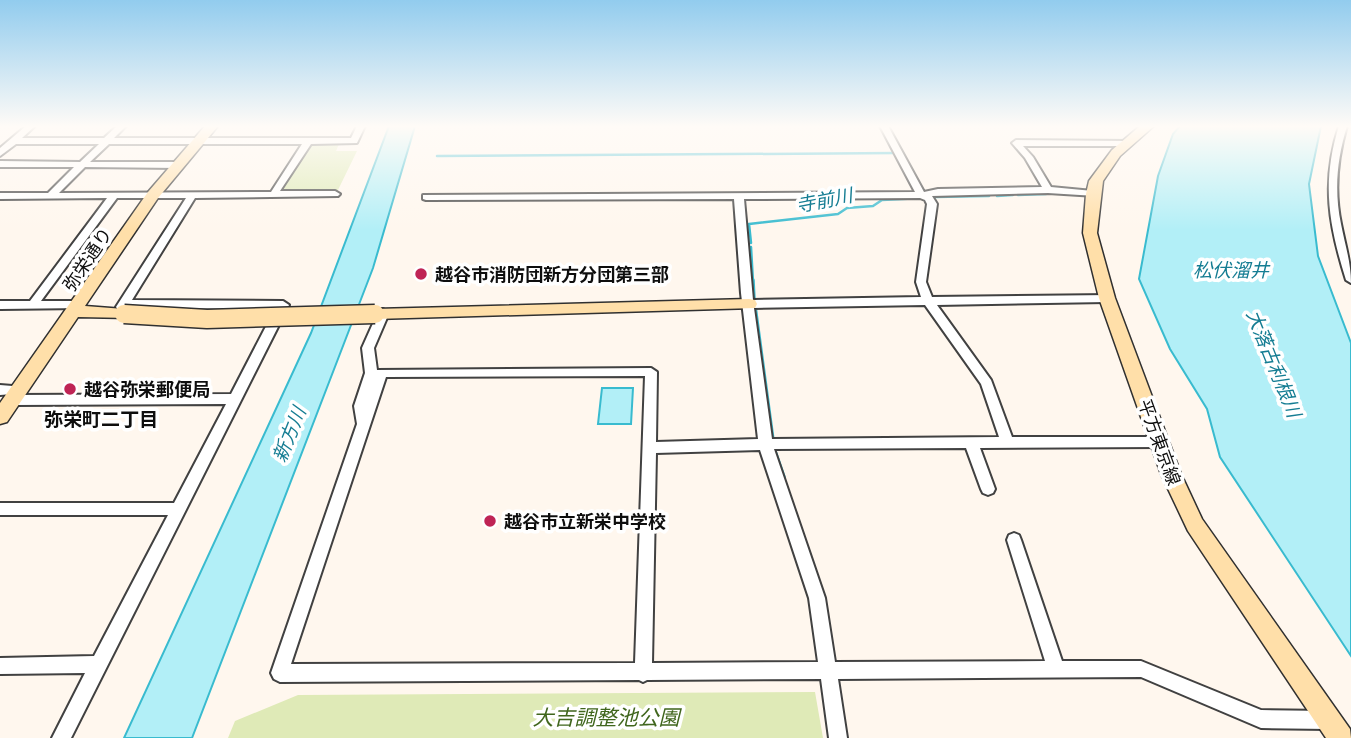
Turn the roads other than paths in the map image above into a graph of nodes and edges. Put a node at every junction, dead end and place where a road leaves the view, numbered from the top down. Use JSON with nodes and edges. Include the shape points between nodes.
{"nodes":[{"id":1,"x":87,"y":160,"type":"edge"},
{"id":2,"x":182,"y":160,"type":"edge"},
{"id":3,"x":296,"y":160,"type":"edge"},
{"id":4,"x":902,"y":160,"type":"edge"},
{"id":5,"x":1031,"y":160,"type":"edge"},
{"id":6,"x":1111,"y":160,"type":"edge"},
{"id":7,"x":1335,"y":160,"type":"edge"},
{"id":8,"x":0,"y":164,"type":"edge"},
{"id":9,"x":83,"y":164,"type":"junction"},
{"id":10,"x":179,"y":164,"type":"junction"},
{"id":11,"x":1048,"y":190,"type":"junction"},
{"id":12,"x":274,"y":194,"type":"junction"},
{"id":13,"x":335,"y":194,"type":"dead end"},
{"id":14,"x":1093,"y":194,"type":"junction"},
{"id":15,"x":51,"y":195,"type":"junction"},
{"id":16,"x":114,"y":195,"type":"junction"},
{"id":17,"x":153,"y":195,"type":"junction"},
{"id":18,"x":192,"y":195,"type":"junction"},
{"id":19,"x":921,"y":195,"type":"junction"},
{"id":20,"x":0,"y":196,"type":"edge"},
{"id":21,"x":739,"y":196,"type":"junction"},
{"id":22,"x":426,"y":197,"type":"dead end"},
{"id":23,"x":1348,"y":262,"type":"edge"},
{"id":24,"x":1351,"y":280,"type":"edge"},
{"id":25,"x":1107,"y":298,"type":"junction"},
{"id":26,"x":927,"y":299,"type":"junction"},
{"id":27,"x":749,"y":304,"type":"junction"},
{"id":28,"x":0,"y":305,"type":"edge"},
{"id":29,"x":32,"y":306,"type":"junction"},
{"id":30,"x":77,"y":308,"type":"junction"},
{"id":31,"x":122,"y":311,"type":"junction"},
{"id":32,"x":379,"y":313,"type":"junction"},
{"id":33,"x":0,"y":390,"type":"edge"},
{"id":34,"x":17,"y":395,"type":"junction"},
{"id":35,"x":234,"y":399,"type":"junction"},
{"id":36,"x":0,"y":417,"type":"edge"},
{"id":37,"x":363,"y":427,"type":"junction"},
{"id":38,"x":1007,"y":441,"type":"junction"},
{"id":39,"x":971,"y":442,"type":"junction"},
{"id":40,"x":1159,"y":442,"type":"junction"},
{"id":41,"x":766,"y":447,"type":"junction"},
{"id":42,"x":649,"y":448,"type":"junction"},
{"id":43,"x":988,"y":489,"type":"dead end"},
{"id":44,"x":0,"y":509,"type":"edge"},
{"id":45,"x":177,"y":509,"type":"junction"},
{"id":46,"x":1014,"y":540,"type":"dead end"},
{"id":47,"x":99,"y":664,"type":"junction"},
{"id":48,"x":0,"y":666,"type":"edge"},
{"id":49,"x":1056,"y":669,"type":"junction"},
{"id":50,"x":828,"y":671,"type":"junction"},
{"id":51,"x":643,"y":673,"type":"junction"},
{"id":52,"x":1328,"y":720,"type":"junction"},
{"id":53,"x":61,"y":738,"type":"edge"},
{"id":54,"x":838,"y":738,"type":"edge"},
{"id":55,"x":1341,"y":738,"type":"edge"}],
"edges":[{"from":1,"to":9,"type":"street"},
{"from":2,"to":10,"type":"street","name":"弥栄通り"},
{"from":3,"to":12,"type":"street"},
{"from":4,"to":19,"type":"street"},
{"from":5,"to":11,"type":"street"},
{"from":6,"to":14,"type":"street","name":"平方東京線"},
{"from":7,"to":23,"type":"street","via":[[1332,216]]},
{"from":8,"to":9,"type":"street"},
{"from":9,"to":10,"type":"street"},
{"from":9,"to":15,"type":"street"},
{"from":10,"to":17,"type":"street","name":"弥栄通り"},
{"from":11,"to":14,"type":"street"},
{"from":11,"to":19,"type":"street"},
{"from":12,"to":13,"type":"street"},
{"from":12,"to":18,"type":"street"},
{"from":14,"to":25,"type":"street","name":"平方東京線","via":[[1090,233]]},
{"from":15,"to":16,"type":"street"},
{"from":15,"to":20,"type":"street"},
{"from":16,"to":17,"type":"street"},
{"from":16,"to":29,"type":"street"},
{"from":17,"to":18,"type":"street"},
{"from":17,"to":30,"type":"street","name":"弥栄通り"},
{"from":18,"to":31,"type":"street"},
{"from":19,"to":21,"type":"street"},
{"from":19,"to":26,"type":"street","via":[[932,204],[921,282]]},
{"from":21,"to":22,"type":"street"},
{"from":21,"to":27,"type":"street"},
{"from":23,"to":24,"type":"street"},
{"from":25,"to":26,"type":"street"},
{"from":25,"to":40,"type":"street","name":"平方東京線"},
{"from":26,"to":27,"type":"street"},
{"from":26,"to":38,"type":"street","via":[[987,383]]},
{"from":27,"to":32,"type":"street"},
{"from":27,"to":41,"type":"street"},
{"from":28,"to":29,"type":"street"},
{"from":29,"to":30,"type":"street"},
{"from":30,"to":31,"type":"street"},
{"from":30,"to":34,"type":"street","name":"弥栄通り"},
{"from":31,"to":32,"type":"street","bridge":true,"via":[[228,318]]},
{"from":31,"to":35,"type":"street","via":[[284,305]]},
{"from":32,"to":37,"type":"street","via":[[368,348],[371,373],[360,406]]},
{"from":33,"to":34,"type":"street"},
{"from":34,"to":35,"type":"street"},
{"from":34,"to":36,"type":"street","name":"弥栄通り"},
{"from":35,"to":45,"type":"street"},
{"from":37,"to":42,"type":"street","via":[[381,373],[651,372]]},
{"from":37,"to":51,"type":"street","via":[[280,673]]},
{"from":38,"to":39,"type":"street"},
{"from":38,"to":40,"type":"street"},
{"from":39,"to":41,"type":"street"},
{"from":39,"to":43,"type":"street"},
{"from":40,"to":52,"type":"street","name":"平方東京線","via":[[1195,525]]},
{"from":41,"to":42,"type":"street"},
{"from":41,"to":50,"type":"street","via":[[817,598]]},
{"from":42,"to":51,"type":"street"},
{"from":44,"to":45,"type":"street"},
{"from":45,"to":47,"type":"street"},
{"from":46,"to":49,"type":"street"},
{"from":47,"to":48,"type":"street"},
{"from":47,"to":53,"type":"street"},
{"from":49,"to":50,"type":"street"},
{"from":49,"to":52,"type":"street","via":[[1141,669],[1261,719]]},
{"from":50,"to":51,"type":"street"},
{"from":50,"to":54,"type":"street"},
{"from":52,"to":55,"type":"street","name":"平方東京線"}]}
